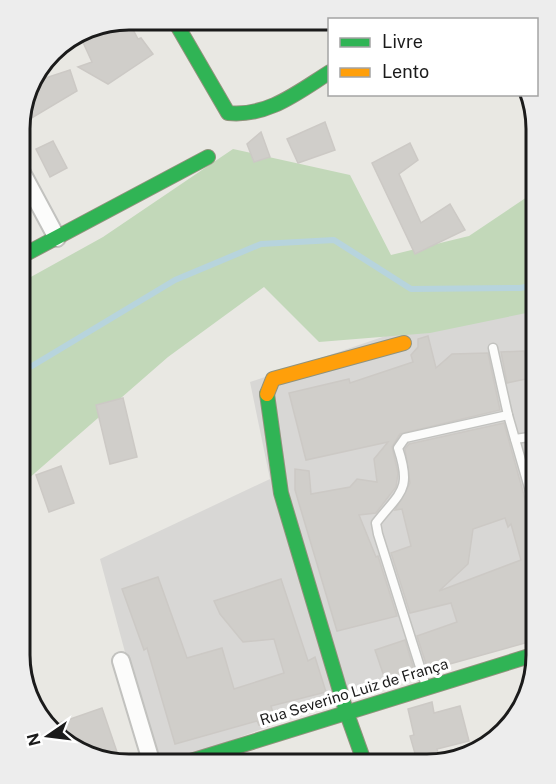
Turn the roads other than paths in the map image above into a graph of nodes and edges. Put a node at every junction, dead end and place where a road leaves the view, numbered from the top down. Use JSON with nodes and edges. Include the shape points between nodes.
{"nodes":[{"id":1,"x":180,"y":30,"type":"edge"},
{"id":2,"x":328,"y":73,"type":"edge"},
{"id":3,"x":208,"y":157,"type":"dead end"},
{"id":4,"x":30,"y":188,"type":"edge"},
{"id":5,"x":57,"y":238,"type":"junction"},
{"id":6,"x":30,"y":252,"type":"edge"},
{"id":7,"x":404,"y":343,"type":"dead end"},
{"id":8,"x":493,"y":348,"type":"dead end"},
{"id":9,"x":508,"y":415,"type":"junction"},
{"id":10,"x":526,"y":438,"type":"edge"},
{"id":11,"x":515,"y":440,"type":"junction"},
{"id":12,"x":526,"y":478,"type":"edge"},
{"id":13,"x":526,"y":657,"type":"edge"},
{"id":14,"x":121,"y":661,"type":"dead end"},
{"id":15,"x":427,"y":686,"type":"junction"},
{"id":16,"x":346,"y":711,"type":"junction"},
{"id":17,"x":149,"y":754,"type":"edge"},
{"id":18,"x":213,"y":754,"type":"edge"},
{"id":19,"x":361,"y":754,"type":"edge"}],
"edges":[{"from":1,"to":2,"type":"street","via":[[228,113],[257,113]]},
{"from":3,"to":5,"type":"street"},
{"from":4,"to":5,"type":"street"},
{"from":5,"to":6,"type":"street"},
{"from":7,"to":16,"type":"street","via":[[273,380],[267,392],[281,493]]},
{"from":8,"to":9,"type":"lane"},
{"from":9,"to":11,"type":"lane"},
{"from":9,"to":15,"type":"lane","via":[[405,438],[398,448],[406,482],[376,523]]},
{"from":10,"to":11,"type":"lane"},
{"from":11,"to":12,"type":"lane"},
{"from":13,"to":15,"type":"street","name":"Rua Severino Luiz de França"},
{"from":14,"to":17,"type":"street"},
{"from":15,"to":16,"type":"street","name":"Rua Severino Luiz de França"},
{"from":16,"to":18,"type":"street","name":"Rua Severino Luiz de França"},
{"from":16,"to":19,"type":"street"}]}
